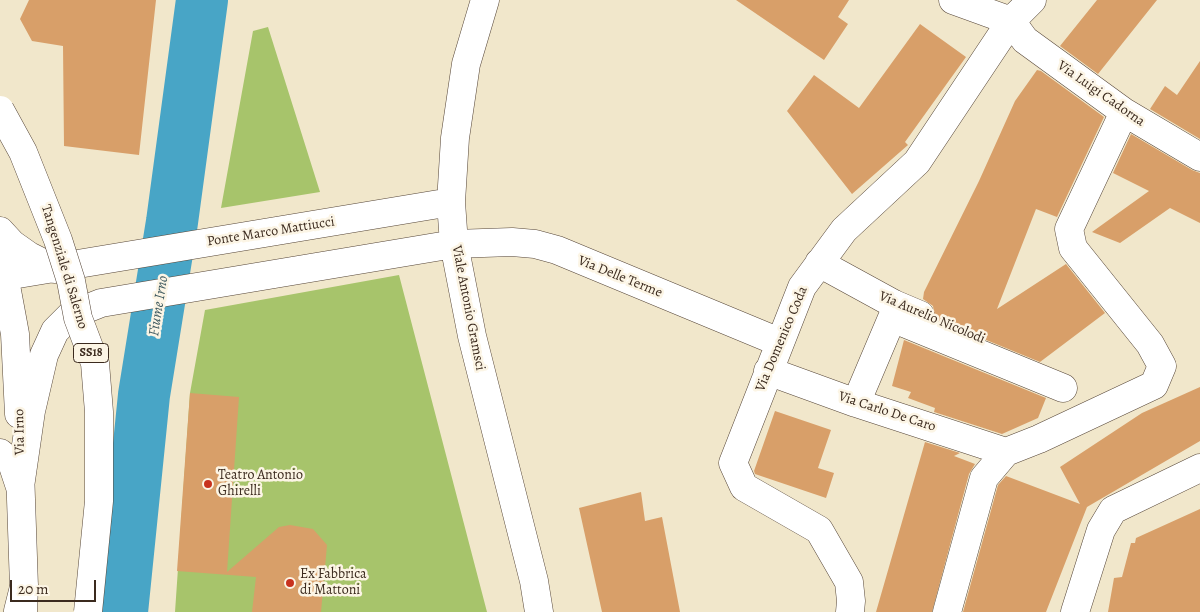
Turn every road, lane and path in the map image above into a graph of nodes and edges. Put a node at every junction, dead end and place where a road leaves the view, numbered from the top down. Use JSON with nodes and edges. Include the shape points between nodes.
{"nodes":[{"id":1,"x":485,"y":0,"type":"edge"},
{"id":2,"x":954,"y":0,"type":"edge"},
{"id":3,"x":1032,"y":0,"type":"edge"},
{"id":4,"x":1011,"y":21,"type":"junction"},
{"id":5,"x":0,"y":110,"type":"edge"},
{"id":6,"x":1124,"y":112,"type":"junction"},
{"id":7,"x":1200,"y":157,"type":"edge"},
{"id":8,"x":451,"y":202,"type":"junction"},
{"id":9,"x":0,"y":231,"type":"edge"},
{"id":10,"x":454,"y":244,"type":"junction"},
{"id":11,"x":819,"y":264,"type":"junction"},
{"id":12,"x":2,"y":268,"type":"edge"},
{"id":13,"x":55,"y":269,"type":"junction"},
{"id":14,"x":779,"y":342,"type":"junction"},
{"id":15,"x":768,"y":371,"type":"junction"},
{"id":16,"x":856,"y":403,"type":"junction"},
{"id":17,"x":1006,"y":452,"type":"junction"},
{"id":18,"x":0,"y":453,"type":"edge"},
{"id":19,"x":1200,"y":468,"type":"edge"},
{"id":20,"x":20,"y":487,"type":"junction"},
{"id":21,"x":22,"y":604,"type":"edge"},
{"id":22,"x":88,"y":612,"type":"edge"},
{"id":23,"x":539,"y":612,"type":"edge"},
{"id":24,"x":850,"y":612,"type":"edge"},
{"id":25,"x":947,"y":612,"type":"edge"},
{"id":26,"x":1075,"y":612,"type":"edge"}],
"edges":[{"from":1,"to":8,"type":"main road","name":"Viale Antonio Gramsci","via":[[466,64],[454,138]]},
{"from":2,"to":4,"type":"main road"},
{"from":3,"to":4,"type":"main road"},
{"from":4,"to":6,"type":"main road","name":"Via Luigi Cadorna","via":[[1025,40]]},
{"from":4,"to":11,"type":"main road","name":"Via Domenico Coda","via":[[916,162],[844,230]]},
{"from":5,"to":22,"type":"main road","name":"Tangenziale di Salerno","number":"SS18","bridge":true,"via":[[23,152],[56,232],[78,318],[95,363],[99,412],[99,501]]},
{"from":6,"to":7,"type":"main road","name":"Via Luigi Cadorna"},
{"from":6,"to":17,"type":"main road","via":[[1069,229],[1074,248],[1150,344],[1162,366],[1154,385]]},
{"from":8,"to":10,"type":"main road","name":"Viale Antonio Gramsci"},
{"from":8,"to":13,"type":"main road","name":"Ponte Marco Mattiucci"},
{"from":9,"to":13,"type":"main road","via":[[12,244]]},
{"from":10,"to":14,"type":"main road","name":"Via Delle Terme","via":[[512,242],[550,248]]},
{"from":10,"to":20,"type":"main road","via":[[101,303],[71,315],[50,339],[35,392]]},
{"from":10,"to":23,"type":"main road","name":"Viale Antonio Gramsci","via":[[472,336]]},
{"from":11,"to":14,"type":"main road","name":"Via Domenico Coda","via":[[802,287]]},
{"from":11,"to":16,"type":"main road","name":"Via Aurelio Nicolodi","via":[[894,304],[1055,377],[892,318]]},
{"from":12,"to":13,"type":"main road","name":"Ponte Marco Mattiucci"},
{"from":12,"to":20,"type":"main road","name":"Via Irno","via":[[18,367]]},
{"from":14,"to":15,"type":"main road","name":"Via Domenico Coda"},
{"from":15,"to":16,"type":"main road","name":"Via Carlo De Caro"},
{"from":15,"to":24,"type":"main road","name":"Via Domenico Coda","via":[[733,463],[744,487],[819,530],[849,582]]},
{"from":16,"to":17,"type":"main road","name":"Via Carlo De Caro"},
{"from":17,"to":25,"type":"main road","via":[[984,478]]},
{"from":18,"to":20,"type":"main road","via":[[12,464]]},
{"from":19,"to":26,"type":"main road","via":[[1113,510],[1102,530]]},
{"from":20,"to":21,"type":"main road","name":"Via Irno"}]}
